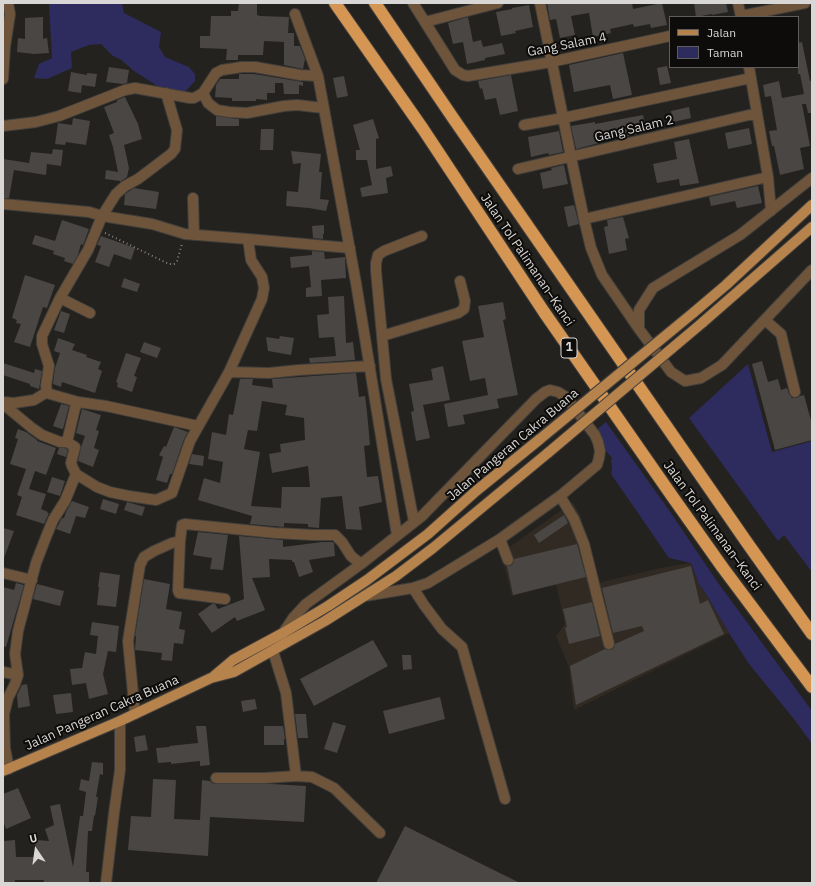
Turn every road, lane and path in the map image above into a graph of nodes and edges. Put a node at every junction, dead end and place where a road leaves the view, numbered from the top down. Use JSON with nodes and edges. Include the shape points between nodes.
{"nodes":[{"id":1,"x":8,"y":3,"type":"edge"},
{"id":2,"x":334,"y":3,"type":"edge"},
{"id":3,"x":375,"y":3,"type":"edge"},
{"id":4,"x":413,"y":3,"type":"edge"},
{"id":5,"x":498,"y":3,"type":"edge"},
{"id":6,"x":540,"y":3,"type":"edge"},
{"id":7,"x":738,"y":3,"type":"edge"},
{"id":8,"x":805,"y":3,"type":"edge"},
{"id":9,"x":295,"y":14,"type":"dead end"},
{"id":10,"x":741,"y":16,"type":"edge"},
{"id":11,"x":425,"y":22,"type":"junction"},
{"id":12,"x":669,"y":36,"type":"edge"},
{"id":13,"x":551,"y":62,"type":"junction"},
{"id":14,"x":749,"y":68,"type":"edge"},
{"id":15,"x":318,"y":76,"type":"junction"},
{"id":16,"x":751,"y":78,"type":"junction"},
{"id":17,"x":3,"y":79,"type":"edge"},
{"id":18,"x":166,"y":93,"type":"junction"},
{"id":19,"x":203,"y":93,"type":"junction"},
{"id":20,"x":324,"y":108,"type":"junction"},
{"id":21,"x":756,"y":115,"type":"junction"},
{"id":22,"x":563,"y":118,"type":"junction"},
{"id":23,"x":524,"y":125,"type":"dead end"},
{"id":24,"x":3,"y":126,"type":"edge"},
{"id":25,"x":571,"y":157,"type":"junction"},
{"id":26,"x":518,"y":169,"type":"dead end"},
{"id":27,"x":768,"y":177,"type":"junction"},
{"id":28,"x":812,"y":178,"type":"edge"},
{"id":29,"x":193,"y":198,"type":"dead end"},
{"id":30,"x":3,"y":204,"type":"edge"},
{"id":31,"x":812,"y":205,"type":"edge"},
{"id":32,"x":771,"y":211,"type":"junction"},
{"id":33,"x":102,"y":216,"type":"junction"},
{"id":34,"x":584,"y":219,"type":"junction"},
{"id":35,"x":812,"y":227,"type":"edge"},
{"id":36,"x":96,"y":229,"type":"junction"},
{"id":37,"x":189,"y":234,"type":"junction"},
{"id":38,"x":422,"y":236,"type":"dead end"},
{"id":39,"x":248,"y":239,"type":"junction"},
{"id":40,"x":350,"y":248,"type":"junction"},
{"id":41,"x":812,"y":270,"type":"edge"},
{"id":42,"x":460,"y":281,"type":"dead end"},
{"id":43,"x":60,"y":298,"type":"junction"},
{"id":44,"x":90,"y":313,"type":"dead end"},
{"id":45,"x":765,"y":320,"type":"junction"},
{"id":46,"x":639,"y":329,"type":"junction"},
{"id":47,"x":382,"y":336,"type":"junction"},
{"id":48,"x":370,"y":366,"type":"junction"},
{"id":49,"x":229,"y":372,"type":"junction"},
{"id":50,"x":47,"y":392,"type":"junction"},
{"id":51,"x":795,"y":392,"type":"dead end"},
{"id":52,"x":78,"y":402,"type":"junction"},
{"id":53,"x":3,"y":403,"type":"edge"},
{"id":54,"x":198,"y":426,"type":"junction"},
{"id":55,"x":67,"y":442,"type":"junction"},
{"id":56,"x":76,"y":474,"type":"junction"},
{"id":57,"x":562,"y":499,"type":"junction"},
{"id":58,"x":414,"y":522,"type":"junction"},
{"id":59,"x":397,"y":535,"type":"junction"},
{"id":60,"x":180,"y":541,"type":"junction"},
{"id":61,"x":501,"y":543,"type":"junction"},
{"id":62,"x":507,"y":559,"type":"dead end"},
{"id":63,"x":361,"y":564,"type":"junction"},
{"id":64,"x":3,"y":573,"type":"edge"},
{"id":65,"x":32,"y":580,"type":"junction"},
{"id":66,"x":413,"y":588,"type":"junction"},
{"id":67,"x":364,"y":596,"type":"junction"},
{"id":68,"x":225,"y":599,"type":"dead end"},
{"id":69,"x":283,"y":633,"type":"junction"},
{"id":70,"x":812,"y":634,"type":"edge"},
{"id":71,"x":609,"y":644,"type":"dead end"},
{"id":72,"x":273,"y":651,"type":"junction"},
{"id":73,"x":3,"y":672,"type":"edge"},
{"id":74,"x":18,"y":675,"type":"junction"},
{"id":75,"x":212,"y":678,"type":"junction"},
{"id":76,"x":812,"y":687,"type":"edge"},
{"id":77,"x":135,"y":714,"type":"junction"},
{"id":78,"x":120,"y":721,"type":"junction"},
{"id":79,"x":6,"y":770,"type":"edge"},
{"id":80,"x":296,"y":776,"type":"junction"},
{"id":81,"x":216,"y":778,"type":"dead end"},
{"id":82,"x":505,"y":799,"type":"dead end"},
{"id":83,"x":380,"y":833,"type":"dead end"},
{"id":84,"x":106,"y":883,"type":"edge"}],
"edges":[{"from":1,"to":17,"type":"street","via":[[10,14]]},
{"from":2,"to":76,"type":"highway","name":"Jalan Tol Palimanan–Kanci","number":"1","via":[[663,483]]},
{"from":3,"to":70,"type":"highway","name":"Jalan Tol Palimanan–Kanci"},
{"from":4,"to":11,"type":"street"},
{"from":5,"to":11,"type":"street"},
{"from":6,"to":13,"type":"street"},
{"from":7,"to":10,"type":"street"},
{"from":8,"to":10,"type":"street"},
{"from":9,"to":15,"type":"street"},
{"from":11,"to":13,"type":"street","name":"Gang Salam 4","via":[[455,70],[463,75]]},
{"from":12,"to":13,"type":"street","name":"Gang Salam 4"},
{"from":13,"to":22,"type":"street"},
{"from":14,"to":16,"type":"street"},
{"from":15,"to":19,"type":"street","via":[[300,76],[242,67],[216,73]]},
{"from":15,"to":20,"type":"street"},
{"from":16,"to":21,"type":"street"},
{"from":16,"to":22,"type":"street"},
{"from":18,"to":19,"type":"street","via":[[194,98]]},
{"from":18,"to":24,"type":"street","via":[[135,88],[125,90],[59,116]]},
{"from":18,"to":33,"type":"street","via":[[176,130],[175,149],[116,194]]},
{"from":19,"to":20,"type":"street","via":[[208,103],[217,110],[229,112],[247,113],[297,105]]},
{"from":20,"to":40,"type":"street"},
{"from":21,"to":25,"type":"street","name":"Gang Salam 2"},
{"from":21,"to":27,"type":"street"},
{"from":22,"to":23,"type":"street"},
{"from":22,"to":25,"type":"street"},
{"from":25,"to":26,"type":"street","name":"Gang Salam 2"},
{"from":25,"to":34,"type":"street"},
{"from":27,"to":32,"type":"street"},
{"from":27,"to":34,"type":"street"},
{"from":28,"to":32,"type":"street"},
{"from":29,"to":37,"type":"street"},
{"from":30,"to":33,"type":"street","via":[[90,212]]},
{"from":31,"to":69,"type":"main road","name":"Jalan Pangeran Cakra Buana","bridge":true,"via":[[726,285],[476,491],[428,534],[367,580]]},
{"from":32,"to":46,"type":"street","via":[[740,235],[653,288],[639,310]]},
{"from":33,"to":36,"type":"street"},
{"from":33,"to":37,"type":"street","via":[[152,224]]},
{"from":34,"to":46,"type":"street","via":[[591,248],[602,275]]},
{"from":35,"to":67,"type":"main road","name":"Jalan Pangeran Cakra Buana","bridge":true,"via":[[702,323],[433,548]]},
{"from":36,"to":37,"type":"path","via":[[169,264],[177,261]]},
{"from":36,"to":43,"type":"street","via":[[88,250]]},
{"from":37,"to":39,"type":"street"},
{"from":38,"to":47,"type":"street","via":[[378,255],[376,271]]},
{"from":39,"to":40,"type":"street"},
{"from":39,"to":49,"type":"street","via":[[251,260],[262,277],[264,288]]},
{"from":40,"to":48,"type":"street"},
{"from":41,"to":45,"type":"street"},
{"from":42,"to":47,"type":"street","via":[[464,309]]},
{"from":43,"to":44,"type":"street"},
{"from":43,"to":50,"type":"street","via":[[42,336],[49,366]]},
{"from":45,"to":46,"type":"street","via":[[722,365],[701,378],[686,381],[670,372]]},
{"from":45,"to":51,"type":"street","via":[[780,334]]},
{"from":47,"to":58,"type":"street","via":[[386,380]]},
{"from":48,"to":49,"type":"street","via":[[269,373]]},
{"from":48,"to":59,"type":"street"},
{"from":49,"to":54,"type":"street"},
{"from":50,"to":52,"type":"street"},
{"from":50,"to":53,"type":"street","via":[[34,400]]},
{"from":52,"to":54,"type":"street"},
{"from":52,"to":55,"type":"street"},
{"from":53,"to":55,"type":"street","via":[[42,435]]},
{"from":54,"to":56,"type":"street","via":[[172,492],[156,500],[110,492]]},
{"from":55,"to":56,"type":"street","via":[[75,447],[71,463]]},
{"from":56,"to":65,"type":"street","via":[[66,501],[53,520]]},
{"from":57,"to":58,"type":"street","via":[[596,464],[600,451],[595,435],[566,397],[550,390],[536,399]]},
{"from":57,"to":61,"type":"street"},
{"from":57,"to":71,"type":"street","via":[[584,544]]},
{"from":58,"to":59,"type":"street"},
{"from":59,"to":63,"type":"street"},
{"from":60,"to":63,"type":"street","via":[[181,528],[185,524],[275,533],[335,535],[351,556]]},
{"from":60,"to":68,"type":"street","via":[[177,586],[179,593]]},
{"from":60,"to":77,"type":"street","via":[[154,551],[144,558],[140,565],[128,641]]},
{"from":61,"to":62,"type":"street"},
{"from":61,"to":66,"type":"street","via":[[428,583]]},
{"from":63,"to":69,"type":"street","via":[[306,604]]},
{"from":64,"to":65,"type":"street"},
{"from":65,"to":74,"type":"street","via":[[18,631],[15,654]]},
{"from":66,"to":67,"type":"street"},
{"from":66,"to":82,"type":"street","via":[[442,629],[462,647]]},
{"from":67,"to":72,"type":"main road","name":"Jalan Pangeran Cakra Buana"},
{"from":69,"to":75,"type":"main road","name":"Jalan Pangeran Cakra Buana","via":[[233,660]]},
{"from":72,"to":75,"type":"main road","name":"Jalan Pangeran Cakra Buana","via":[[234,672]]},
{"from":72,"to":80,"type":"street","via":[[286,694]]},
{"from":73,"to":74,"type":"street"},
{"from":74,"to":79,"type":"street","via":[[4,714]]},
{"from":75,"to":77,"type":"main road","name":"Jalan Pangeran Cakra Buana"},
{"from":77,"to":78,"type":"main road","name":"Jalan Pangeran Cakra Buana"},
{"from":78,"to":79,"type":"main road","name":"Jalan Pangeran Cakra Buana"},
{"from":78,"to":84,"type":"street","via":[[120,770]]},
{"from":80,"to":81,"type":"street"},
{"from":80,"to":83,"type":"street","via":[[312,777],[334,788]]}]}
